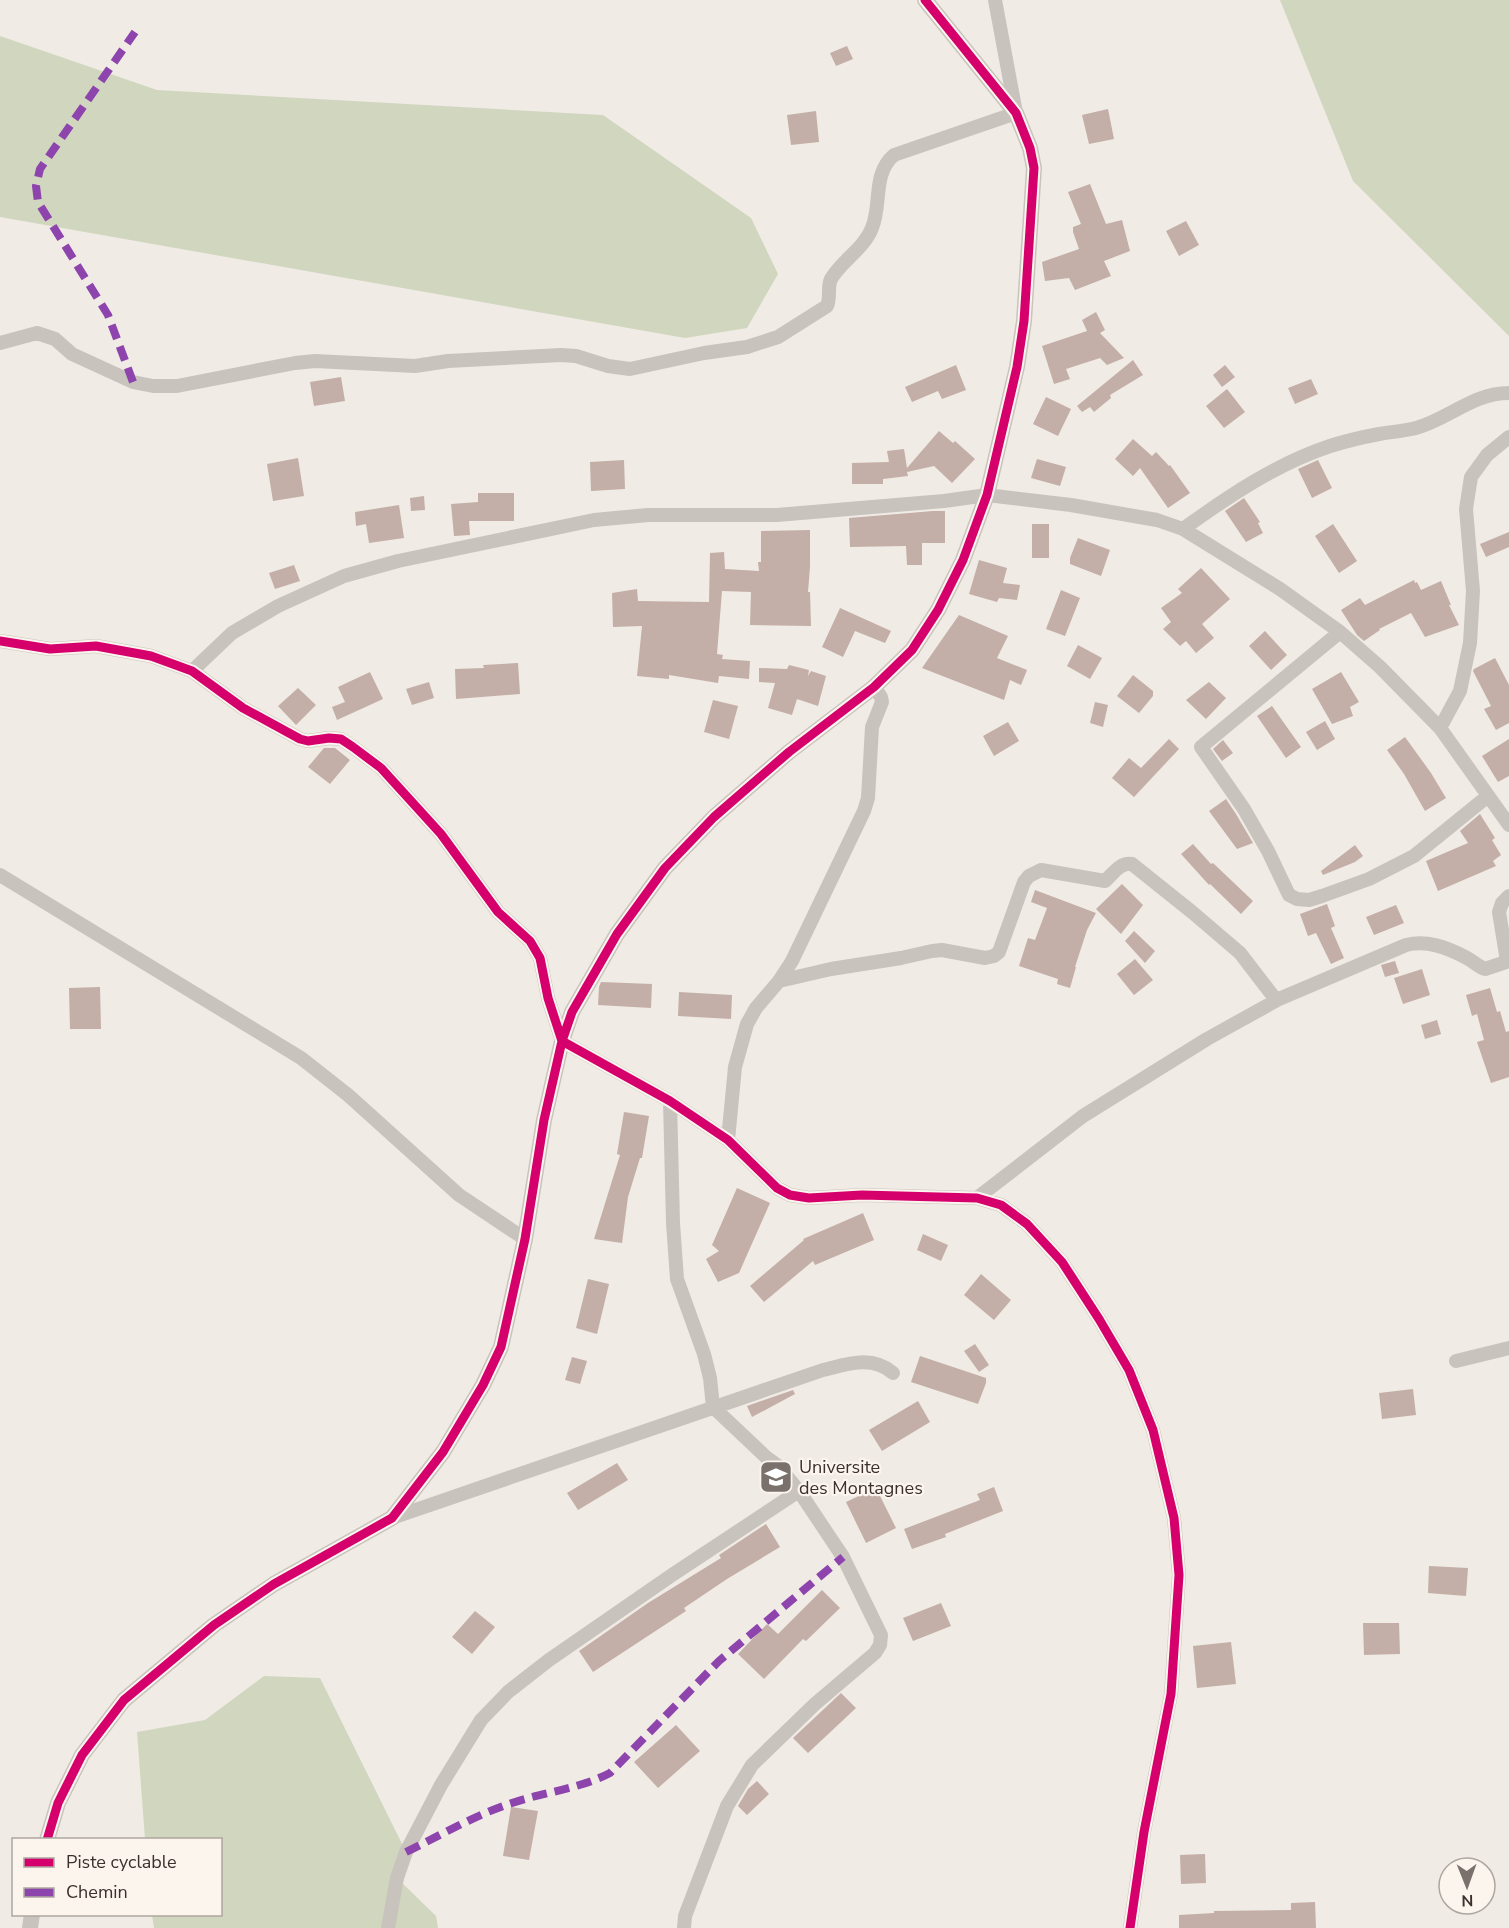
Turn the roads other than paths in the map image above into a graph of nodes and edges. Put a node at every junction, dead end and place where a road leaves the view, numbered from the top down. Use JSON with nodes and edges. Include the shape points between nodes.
{"nodes":[{"id":1,"x":925,"y":0,"type":"edge"},
{"id":2,"x":995,"y":0,"type":"edge"},
{"id":3,"x":1016,"y":113,"type":"junction"},
{"id":4,"x":0,"y":344,"type":"edge"},
{"id":5,"x":1509,"y":393,"type":"edge"},
{"id":6,"x":1509,"y":437,"type":"edge"},
{"id":7,"x":987,"y":495,"type":"junction"},
{"id":8,"x":1183,"y":529,"type":"junction"},
{"id":9,"x":1340,"y":632,"type":"junction"},
{"id":10,"x":0,"y":641,"type":"edge"},
{"id":11,"x":192,"y":671,"type":"junction"},
{"id":12,"x":874,"y":687,"type":"junction"},
{"id":13,"x":1440,"y":728,"type":"junction"},
{"id":14,"x":1488,"y":796,"type":"junction"},
{"id":15,"x":1509,"y":825,"type":"edge"},
{"id":16,"x":0,"y":875,"type":"edge"},
{"id":17,"x":1509,"y":896,"type":"edge"},
{"id":18,"x":1508,"y":961,"type":"edge"},
{"id":19,"x":779,"y":981,"type":"junction"},
{"id":20,"x":1279,"y":999,"type":"junction"},
{"id":21,"x":562,"y":1041,"type":"junction"},
{"id":22,"x":670,"y":1101,"type":"junction"},
{"id":23,"x":728,"y":1140,"type":"junction"},
{"id":24,"x":977,"y":1198,"type":"junction"},
{"id":25,"x":525,"y":1239,"type":"junction"},
{"id":26,"x":1509,"y":1347,"type":"edge"},
{"id":27,"x":1456,"y":1361,"type":"dead end"},
{"id":28,"x":894,"y":1373,"type":"dead end"},
{"id":29,"x":713,"y":1407,"type":"junction"},
{"id":30,"x":799,"y":1491,"type":"junction"},
{"id":31,"x":392,"y":1518,"type":"junction"},
{"id":32,"x":47,"y":1838,"type":"edge"},
{"id":33,"x":388,"y":1928,"type":"edge"},
{"id":34,"x":684,"y":1928,"type":"edge"},
{"id":35,"x":1130,"y":1928,"type":"edge"}],
"edges":[{"from":1,"to":3,"type":"street"},
{"from":2,"to":3,"type":"street"},
{"from":3,"to":4,"type":"street","via":[[888,160],[880,177],[873,226],[831,280],[827,306],[778,337],[747,347],[630,369],[561,355],[448,360],[415,366],[315,361],[177,386],[153,386],[133,382],[37,333]]},
{"from":3,"to":7,"type":"street","via":[[1034,168],[1024,321]]},
{"from":5,"to":8,"type":"street","via":[[1474,400],[1415,428],[1330,446],[1280,466]]},
{"from":6,"to":13,"type":"street","via":[[1487,455],[1471,477],[1466,509],[1473,591],[1470,643],[1460,691]]},
{"from":7,"to":8,"type":"street","via":[[1071,505],[1157,520]]},
{"from":7,"to":11,"type":"street","via":[[777,515],[648,515],[594,520],[420,556],[344,576],[278,606],[232,633]]},
{"from":7,"to":12,"type":"street","via":[[963,560],[938,610],[912,650]]},
{"from":8,"to":9,"type":"street","via":[[1280,589]]},
{"from":9,"to":13,"type":"street"},
{"from":9,"to":14,"type":"street","via":[[1202,747],[1244,809],[1289,895],[1309,900],[1369,879],[1414,856]]},
{"from":10,"to":11,"type":"street","via":[[50,649],[96,646],[151,656]]},
{"from":11,"to":21,"type":"street","via":[[243,708],[300,739],[341,739],[381,768],[441,834],[498,912],[530,941],[540,958]]},
{"from":12,"to":19,"type":"street","via":[[882,702],[872,727],[864,811]]},
{"from":12,"to":21,"type":"street","via":[[772,766],[714,817],[665,868],[617,934],[573,1012]]},
{"from":13,"to":14,"type":"street"},
{"from":14,"to":15,"type":"street"},
{"from":16,"to":25,"type":"street","via":[[301,1058],[459,1195]]},
{"from":17,"to":18,"type":"street","via":[[1499,912]]},
{"from":18,"to":20,"type":"street","via":[[1485,969],[1467,957],[1419,942]]},
{"from":19,"to":20,"type":"street","via":[[932,951],[994,956],[999,952],[1024,882],[1034,872],[1105,881],[1128,863],[1240,953]]},
{"from":19,"to":23,"type":"street","via":[[747,1024],[735,1067]]},
{"from":20,"to":24,"type":"street","via":[[1083,1116]]},
{"from":21,"to":22,"type":"street"},
{"from":21,"to":25,"type":"street","via":[[544,1119]]},
{"from":22,"to":23,"type":"street"},
{"from":22,"to":29,"type":"street","via":[[677,1279],[704,1354]]},
{"from":23,"to":24,"type":"street","via":[[777,1188],[790,1195]]},
{"from":24,"to":35,"type":"street","via":[[1001,1206],[1028,1224],[1062,1262],[1100,1319],[1129,1370],[1153,1430],[1174,1518],[1179,1575],[1171,1694]]},
{"from":25,"to":31,"type":"street","via":[[501,1347],[483,1385],[443,1452]]},
{"from":26,"to":27,"type":"street"},
{"from":28,"to":29,"type":"street","via":[[872,1362],[851,1364]]},
{"from":29,"to":30,"type":"street","via":[[778,1466]]},
{"from":29,"to":31,"type":"street"},
{"from":30,"to":33,"type":"street","via":[[549,1660],[508,1692],[481,1720],[406,1852]]},
{"from":30,"to":34,"type":"street","via":[[843,1557],[881,1635],[880,1645],[752,1765],[727,1806],[685,1916]]},
{"from":31,"to":32,"type":"street","via":[[274,1584],[214,1624],[123,1700],[82,1755],[58,1803]]}]}
